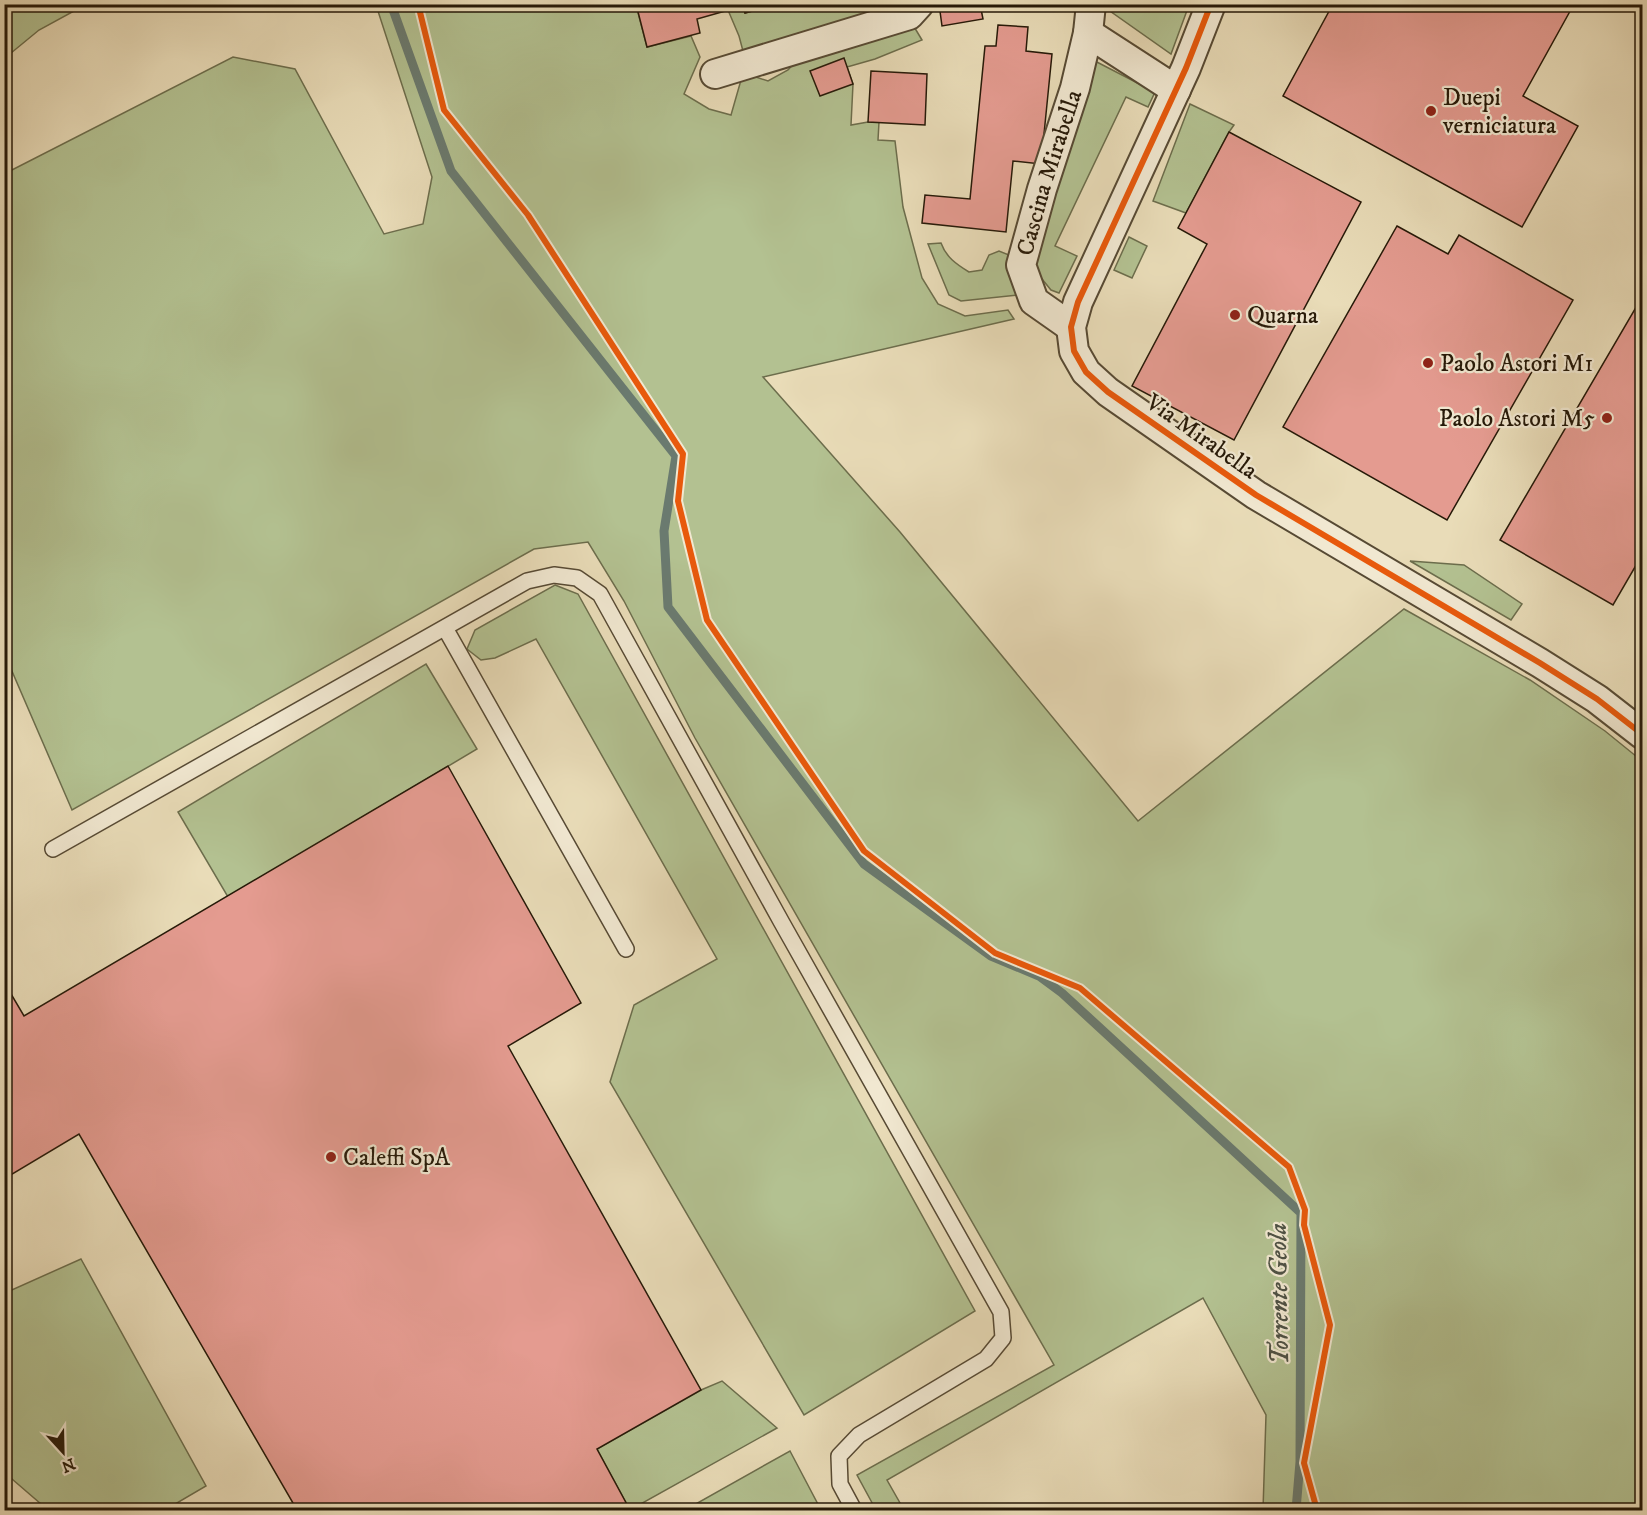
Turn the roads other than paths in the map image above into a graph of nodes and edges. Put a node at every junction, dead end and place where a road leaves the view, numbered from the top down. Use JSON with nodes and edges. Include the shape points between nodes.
{"nodes":[{"id":1,"x":919,"y":4,"type":"edge"},
{"id":2,"x":1091,"y":4,"type":"edge"},
{"id":3,"x":1211,"y":4,"type":"edge"},
{"id":4,"x":1088,"y":33,"type":"junction"},
{"id":5,"x":715,"y":74,"type":"dead end"},
{"id":6,"x":1176,"y":90,"type":"junction"},
{"id":7,"x":1071,"y":327,"type":"junction"},
{"id":8,"x":445,"y":628,"type":"junction"},
{"id":9,"x":1642,"y":734,"type":"edge"},
{"id":10,"x":53,"y":849,"type":"dead end"},
{"id":11,"x":626,"y":949,"type":"dead end"},
{"id":12,"x":854,"y":1510,"type":"edge"}],
"edges":[{"from":1,"to":5,"type":"street","via":[[909,15]]},
{"from":2,"to":4,"type":"street","name":"Cascina Mirabella"},
{"from":3,"to":6,"type":"street","name":"Via Mirabella"},
{"from":4,"to":6,"type":"street"},
{"from":4,"to":7,"type":"street","name":"Cascina Mirabella","via":[[1021,265],[1034,301]]},
{"from":6,"to":7,"type":"street","name":"Via Mirabella","via":[[1078,302]]},
{"from":7,"to":9,"type":"street","name":"Via Mirabella","via":[[1074,351],[1086,372],[1108,392],[1256,495],[1540,663],[1597,699]]},
{"from":8,"to":10,"type":"lane"},
{"from":8,"to":11,"type":"lane"},
{"from":8,"to":12,"type":"lane","via":[[527,581],[554,575],[577,578],[600,594],[1001,1312],[1003,1338],[986,1359],[859,1435],[839,1456],[840,1484]]}]}
